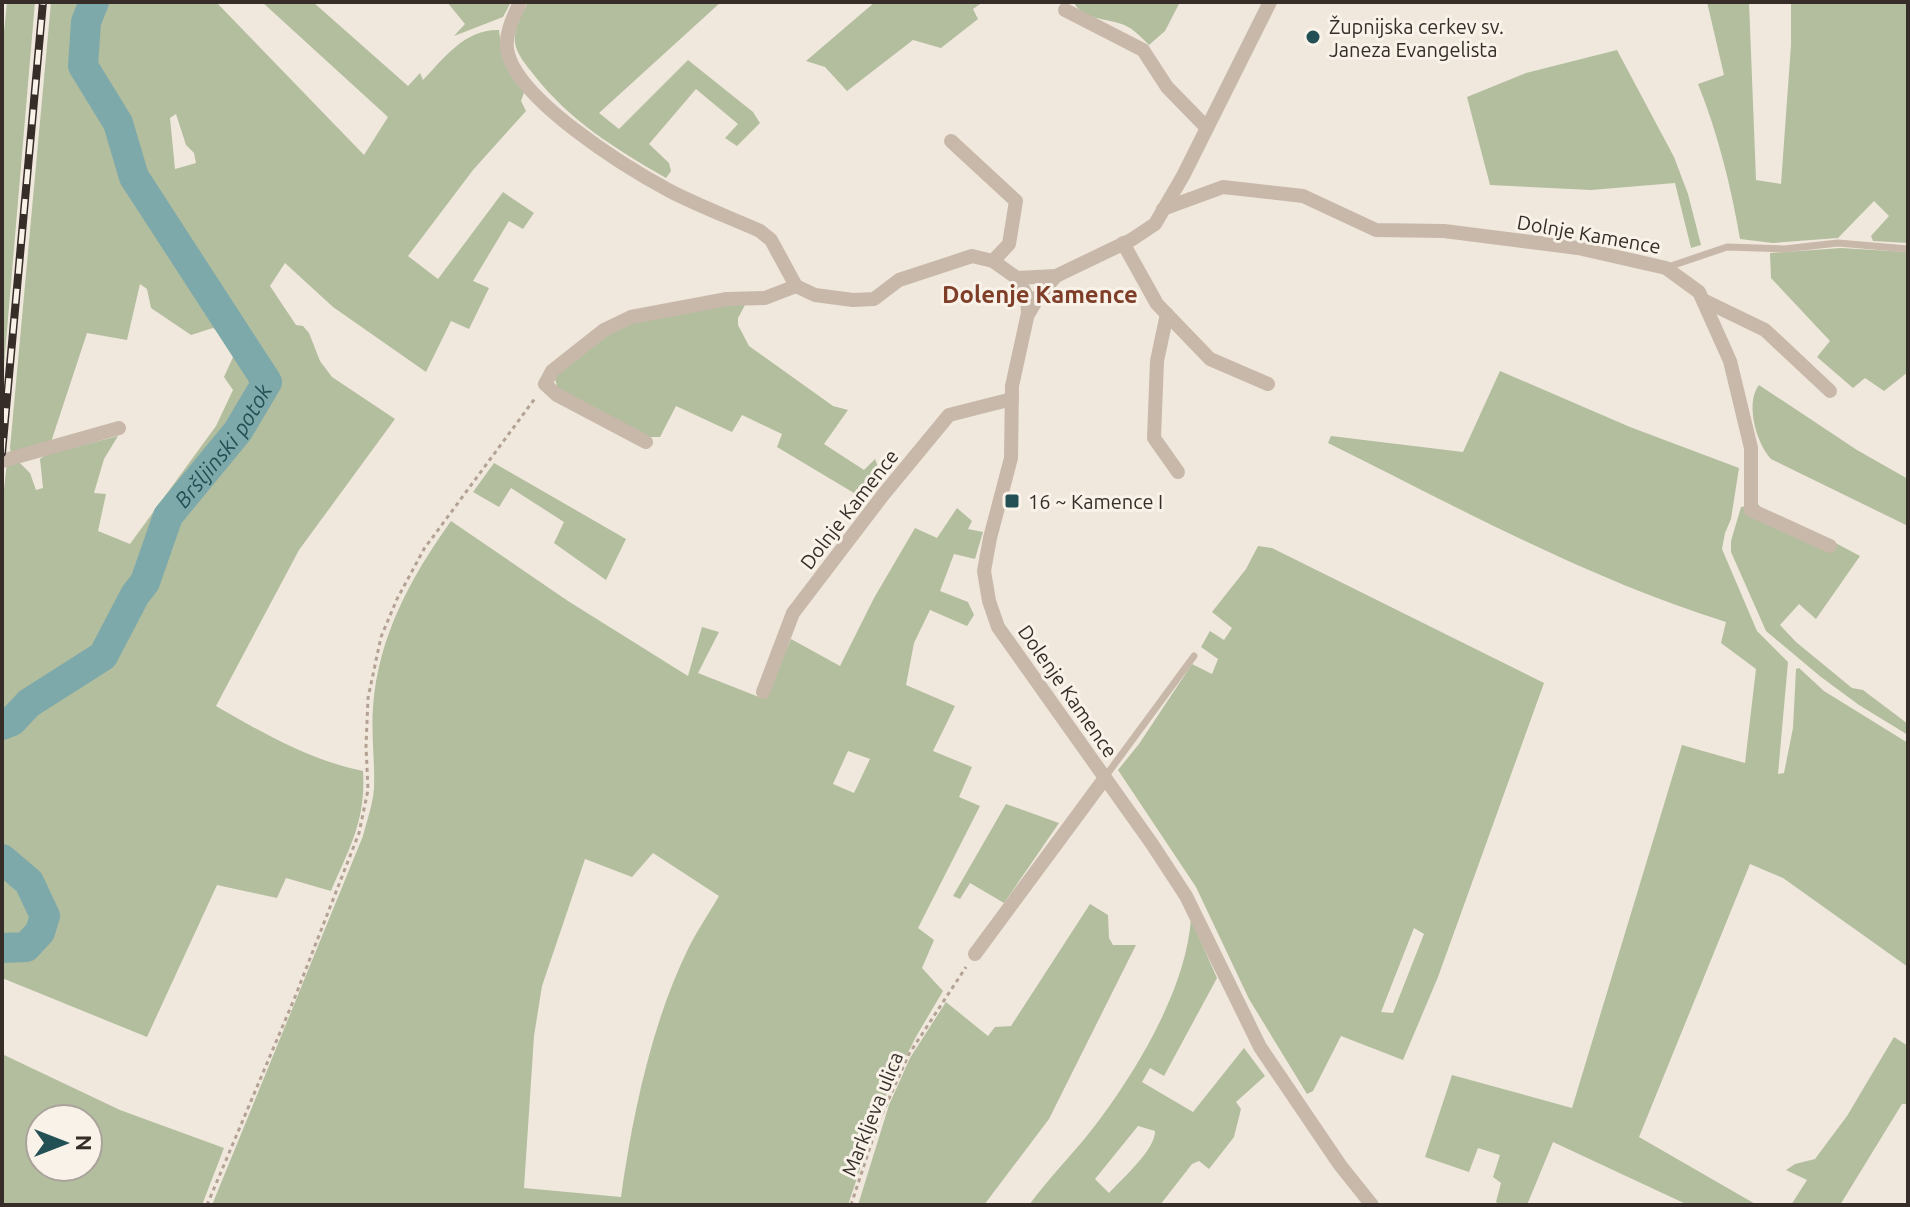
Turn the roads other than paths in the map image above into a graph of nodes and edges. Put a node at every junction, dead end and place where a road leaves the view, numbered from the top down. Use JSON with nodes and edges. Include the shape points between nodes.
{"nodes":[{"id":1,"x":520,"y":2,"type":"edge"},
{"id":2,"x":1270,"y":2,"type":"edge"},
{"id":3,"x":1065,"y":10,"type":"dead end"},
{"id":4,"x":1207,"y":128,"type":"junction"},
{"id":5,"x":951,"y":141,"type":"dead end"},
{"id":6,"x":1163,"y":209,"type":"junction"},
{"id":7,"x":1123,"y":243,"type":"junction"},
{"id":8,"x":1908,"y":249,"type":"edge"},
{"id":9,"x":993,"y":261,"type":"junction"},
{"id":10,"x":1666,"y":268,"type":"junction"},
{"id":11,"x":1056,"y":276,"type":"junction"},
{"id":12,"x":1017,"y":278,"type":"junction"},
{"id":13,"x":796,"y":286,"type":"junction"},
{"id":14,"x":1703,"y":300,"type":"junction"},
{"id":15,"x":1028,"y":313,"type":"junction"},
{"id":16,"x":1167,"y":314,"type":"junction"},
{"id":17,"x":1268,"y":384,"type":"dead end"},
{"id":18,"x":1830,"y":391,"type":"dead end"},
{"id":19,"x":1012,"y":399,"type":"junction"},
{"id":20,"x":119,"y":428,"type":"dead end"},
{"id":21,"x":646,"y":442,"type":"dead end"},
{"id":22,"x":2,"y":461,"type":"edge"},
{"id":23,"x":1178,"y":472,"type":"dead end"},
{"id":24,"x":1830,"y":546,"type":"dead end"},
{"id":25,"x":1194,"y":656,"type":"dead end"},
{"id":26,"x":763,"y":692,"type":"dead end"},
{"id":27,"x":1105,"y":778,"type":"junction"},
{"id":28,"x":975,"y":954,"type":"road end"},
{"id":29,"x":1372,"y":1205,"type":"edge"}],
"edges":[{"from":1,"to":13,"type":"street","via":[[507,48],[513,67],[548,109],[672,192],[760,231],[771,240]]},
{"from":2,"to":4,"type":"street"},
{"from":3,"to":4,"type":"street","via":[[1143,50],[1167,87]]},
{"from":4,"to":6,"type":"street"},
{"from":5,"to":9,"type":"street","via":[[1016,201],[1009,244]]},
{"from":6,"to":7,"type":"street","via":[[1155,224]]},
{"from":6,"to":10,"type":"street","name":"Dolnje Kamence","via":[[1223,187],[1303,196],[1376,230],[1444,231],[1578,248]]},
{"from":7,"to":11,"type":"street"},
{"from":7,"to":16,"type":"street"},
{"from":8,"to":10,"type":"lane","via":[[1838,243],[1784,249],[1727,247]]},
{"from":9,"to":12,"type":"street"},
{"from":9,"to":13,"type":"street","via":[[972,256],[954,260],[899,280],[874,299],[815,295]]},
{"from":10,"to":14,"type":"street","name":"Dolnje Kamence"},
{"from":11,"to":12,"type":"street"},
{"from":11,"to":15,"type":"street"},
{"from":12,"to":15,"type":"street","name":"Dolenje Kamence","via":[[1027,296]]},
{"from":13,"to":21,"type":"street","via":[[765,298],[727,299],[631,317],[604,330],[552,371],[545,384],[557,395]]},
{"from":14,"to":18,"type":"street","via":[[1765,330]]},
{"from":14,"to":24,"type":"street","name":"Dolnje Kamence","via":[[1730,361],[1751,448],[1751,510]]},
{"from":15,"to":19,"type":"street","name":"Dolenje Kamence"},
{"from":16,"to":17,"type":"street","via":[[1210,359]]},
{"from":16,"to":23,"type":"street","via":[[1157,361],[1154,438]]},
{"from":19,"to":26,"type":"street","name":"Dolnje Kamence","via":[[949,415],[793,613]]},
{"from":19,"to":27,"type":"street","name":"Dolenje Kamence","via":[[1011,458],[984,571],[989,601],[1012,649]]},
{"from":20,"to":22,"type":"street"},
{"from":25,"to":27,"type":"lane"},
{"from":27,"to":28,"type":"street"},
{"from":27,"to":29,"type":"street","name":"Dolenje Kamence","via":[[1186,896],[1260,1047]]}]}
